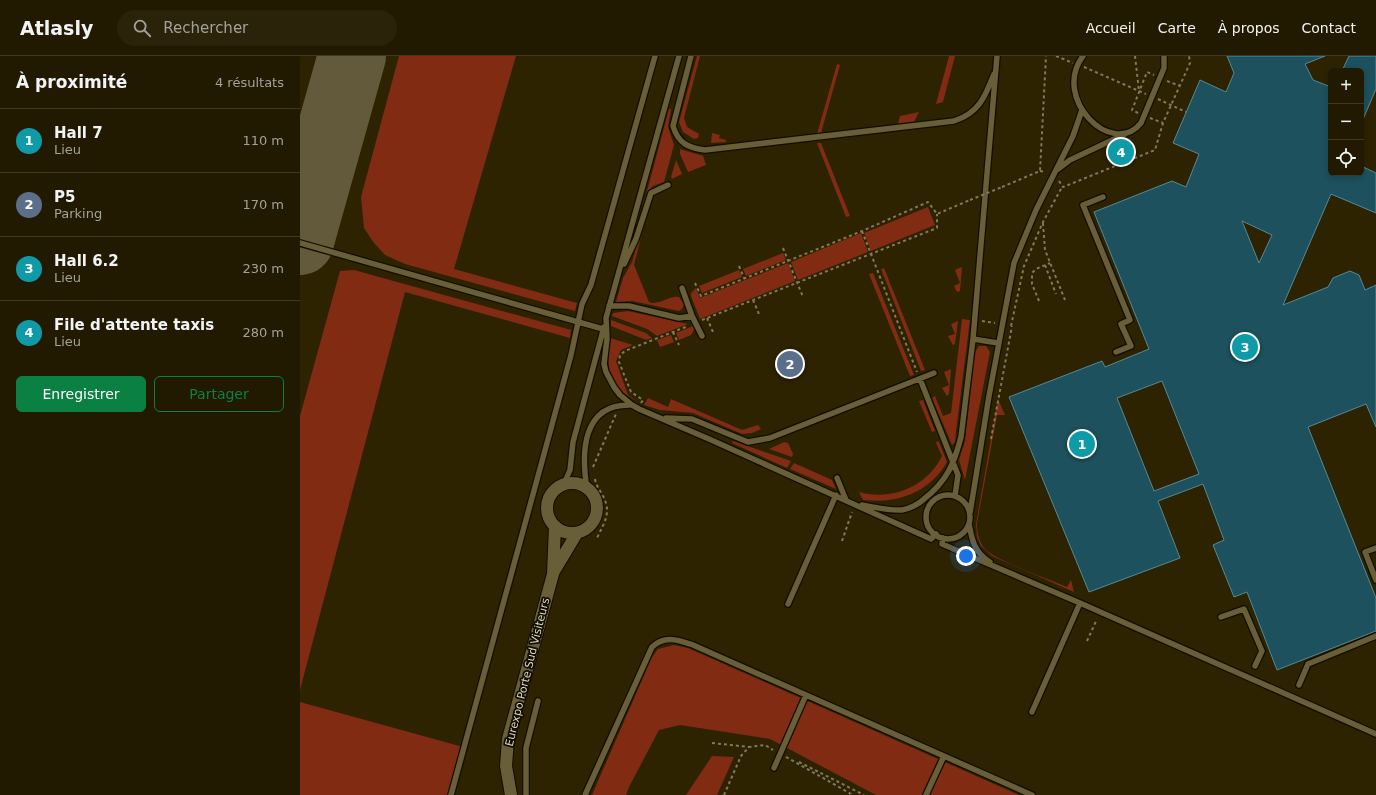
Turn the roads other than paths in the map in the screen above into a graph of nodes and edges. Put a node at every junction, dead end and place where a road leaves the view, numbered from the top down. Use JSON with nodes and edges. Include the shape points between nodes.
{"nodes":[{"id":1,"x":655,"y":56,"type":"edge"},
{"id":2,"x":679,"y":56,"type":"edge"},
{"id":3,"x":691,"y":56,"type":"edge"},
{"id":4,"x":998,"y":56,"type":"edge"},
{"id":5,"x":1083,"y":56,"type":"edge"},
{"id":6,"x":1164,"y":56,"type":"edge"},
{"id":7,"x":997,"y":67,"type":"junction"},
{"id":8,"x":1082,"y":110,"type":"junction"},
{"id":9,"x":1126,"y":134,"type":"junction"},
{"id":10,"x":1058,"y":169,"type":"junction"},
{"id":11,"x":668,"y":185,"type":"dead end"},
{"id":12,"x":1103,"y":197,"type":"dead end"},
{"id":13,"x":300,"y":243,"type":"edge"},
{"id":14,"x":617,"y":278,"type":"junction"},
{"id":15,"x":682,"y":288,"type":"dead end"},
{"id":16,"x":609,"y":306,"type":"junction"},
{"id":17,"x":692,"y":316,"type":"junction"},
{"id":18,"x":606,"y":318,"type":"junction"},
{"id":19,"x":577,"y":321,"type":"junction"},
{"id":20,"x":603,"y":329,"type":"junction"},
{"id":21,"x":702,"y":336,"type":"dead end"},
{"id":22,"x":973,"y":339,"type":"junction"},
{"id":23,"x":998,"y":343,"type":"junction"},
{"id":24,"x":1116,"y":352,"type":"dead end"},
{"id":25,"x":934,"y":373,"type":"dead end"},
{"id":26,"x":920,"y":379,"type":"junction"},
{"id":27,"x":632,"y":405,"type":"junction"},
{"id":28,"x":661,"y":418,"type":"junction"},
{"id":29,"x":953,"y":461,"type":"junction"},
{"id":30,"x":837,"y":478,"type":"dead end"},
{"id":31,"x":976,"y":480,"type":"junction"},
{"id":32,"x":563,"y":486,"type":"junction"},
{"id":33,"x":587,"y":489,"type":"junction"},
{"id":34,"x":836,"y":495,"type":"junction"},
{"id":35,"x":955,"y":496,"type":"junction"},
{"id":36,"x":846,"y":500,"type":"junction"},
{"id":37,"x":965,"y":502,"type":"junction"},
{"id":38,"x":856,"y":505,"type":"junction"},
{"id":39,"x":970,"y":512,"type":"junction"},
{"id":40,"x":969,"y":524,"type":"junction"},
{"id":41,"x":555,"y":526,"type":"junction"},
{"id":42,"x":576,"y":533,"type":"junction"},
{"id":43,"x":936,"y":534,"type":"junction"},
{"id":44,"x":943,"y":538,"type":"junction"},
{"id":45,"x":931,"y":540,"type":"junction"},
{"id":46,"x":942,"y":544,"type":"junction"},
{"id":47,"x":1376,"y":548,"type":"edge"},
{"id":48,"x":553,"y":574,"type":"junction"},
{"id":49,"x":1014,"y":574,"type":"junction"},
{"id":50,"x":1376,"y":580,"type":"edge"},
{"id":51,"x":1080,"y":602,"type":"junction"},
{"id":52,"x":788,"y":604,"type":"dead end"},
{"id":53,"x":1221,"y":617,"type":"dead end"},
{"id":54,"x":1376,"y":636,"type":"edge"},
{"id":55,"x":1255,"y":666,"type":"dead end"},
{"id":56,"x":1299,"y":685,"type":"dead end"},
{"id":57,"x":806,"y":695,"type":"junction"},
{"id":58,"x":538,"y":701,"type":"dead end"},
{"id":59,"x":1032,"y":712,"type":"dead end"},
{"id":60,"x":1376,"y":734,"type":"edge"},
{"id":61,"x":944,"y":756,"type":"junction"},
{"id":62,"x":774,"y":768,"type":"dead end"},
{"id":63,"x":451,"y":795,"type":"edge"},
{"id":64,"x":511,"y":795,"type":"edge"},
{"id":65,"x":526,"y":795,"type":"edge"},
{"id":66,"x":586,"y":795,"type":"edge"},
{"id":67,"x":926,"y":795,"type":"edge"},
{"id":68,"x":1032,"y":795,"type":"edge"}],
"edges":[{"from":1,"to":19,"type":"lane","via":[[591,285]]},
{"from":2,"to":14,"type":"lane"},
{"from":3,"to":7,"type":"lane","via":[[673,126],[683,144],[705,150],[954,121],[969,115],[981,103]]},
{"from":4,"to":7,"type":"lane"},
{"from":5,"to":8,"type":"lane","via":[[1074,80],[1075,96]]},
{"from":6,"to":9,"type":"lane","via":[[1164,68],[1141,123]]},
{"from":7,"to":22,"type":"lane"},
{"from":8,"to":9,"type":"lane","via":[[1099,127]]},
{"from":8,"to":10,"type":"lane"},
{"from":9,"to":10,"type":"lane","via":[[1070,160]]},
{"from":10,"to":23,"type":"lane","via":[[1014,263]]},
{"from":11,"to":14,"type":"lane","via":[[651,193],[636,239]]},
{"from":12,"to":24,"type":"lane","via":[[1083,205],[1130,320],[1121,324],[1131,346]]},
{"from":13,"to":19,"type":"lane"},
{"from":14,"to":16,"type":"lane"},
{"from":15,"to":17,"type":"lane"},
{"from":16,"to":17,"type":"lane","via":[[629,306],[679,318]]},
{"from":16,"to":18,"type":"lane"},
{"from":17,"to":21,"type":"lane"},
{"from":18,"to":20,"type":"lane"},
{"from":18,"to":27,"type":"lane","via":[[606,372],[614,387]]},
{"from":19,"to":20,"type":"lane"},
{"from":19,"to":63,"type":"lane","via":[[571,355]]},
{"from":20,"to":32,"type":"lane","via":[[573,442],[570,470]]},
{"from":22,"to":23,"type":"lane"},
{"from":22,"to":29,"type":"lane","via":[[961,437]]},
{"from":23,"to":31,"type":"lane"},
{"from":25,"to":26,"type":"lane"},
{"from":26,"to":28,"type":"lane","via":[[756,442],[748,442],[692,419]]},
{"from":26,"to":29,"type":"lane"},
{"from":27,"to":28,"type":"lane"},
{"from":27,"to":33,"type":"lane","via":[[608,408],[593,421],[586,445],[584,465]]},
{"from":28,"to":34,"type":"lane"},
{"from":29,"to":35,"type":"lane","via":[[958,482]]},
{"from":29,"to":38,"type":"lane","via":[[940,486],[919,503],[902,510]]},
{"from":30,"to":36,"type":"lane"},
{"from":31,"to":37,"type":"lane"},
{"from":31,"to":39,"type":"lane"},
{"from":32,"to":33,"type":"street","via":[[580,485]]},
{"from":32,"to":41,"type":"street","name":"Eurexpo Porte Sud Visiteurs","via":[[556,490],[548,504],[548,512]]},
{"from":33,"to":42,"type":"street","name":"Eurexpo Porte Sud Visiteurs","via":[[593,495],[597,511],[590,526]]},
{"from":34,"to":36,"type":"lane"},
{"from":34,"to":52,"type":"lane"},
{"from":35,"to":37,"type":"lane"},
{"from":35,"to":43,"type":"lane","via":[[941,496],[930,504],[928,523]]},
{"from":36,"to":38,"type":"lane"},
{"from":37,"to":39,"type":"lane"},
{"from":38,"to":45,"type":"lane"},
{"from":39,"to":40,"type":"lane"},
{"from":40,"to":44,"type":"lane","via":[[966,530],[956,537]]},
{"from":40,"to":49,"type":"lane","via":[[973,544],[981,556]]},
{"from":41,"to":42,"type":"street"},
{"from":41,"to":48,"type":"street","name":"Eurexpo Porte Sud Visiteurs"},
{"from":42,"to":48,"type":"street","name":"Eurexpo Porte Sud Visiteurs"},
{"from":43,"to":44,"type":"lane"},
{"from":43,"to":45,"type":"lane"},
{"from":44,"to":46,"type":"lane"},
{"from":45,"to":46,"type":"lane"},
{"from":46,"to":49,"type":"lane"},
{"from":47,"to":50,"type":"lane","via":[[1365,552]]},
{"from":48,"to":64,"type":"street","name":"Eurexpo Porte Sud Visiteurs","via":[[508,739],[506,766]]},
{"from":49,"to":51,"type":"lane"},
{"from":51,"to":59,"type":"lane"},
{"from":51,"to":60,"type":"lane"},
{"from":53,"to":55,"type":"lane","via":[[1244,609],[1262,651]]},
{"from":54,"to":56,"type":"lane","via":[[1308,664]]},
{"from":57,"to":61,"type":"lane"},
{"from":57,"to":62,"type":"lane"},
{"from":57,"to":66,"type":"lane","via":[[680,640],[657,642],[647,657]]},
{"from":58,"to":65,"type":"lane","via":[[526,748]]},
{"from":61,"to":67,"type":"lane"},
{"from":61,"to":68,"type":"lane"}]}
